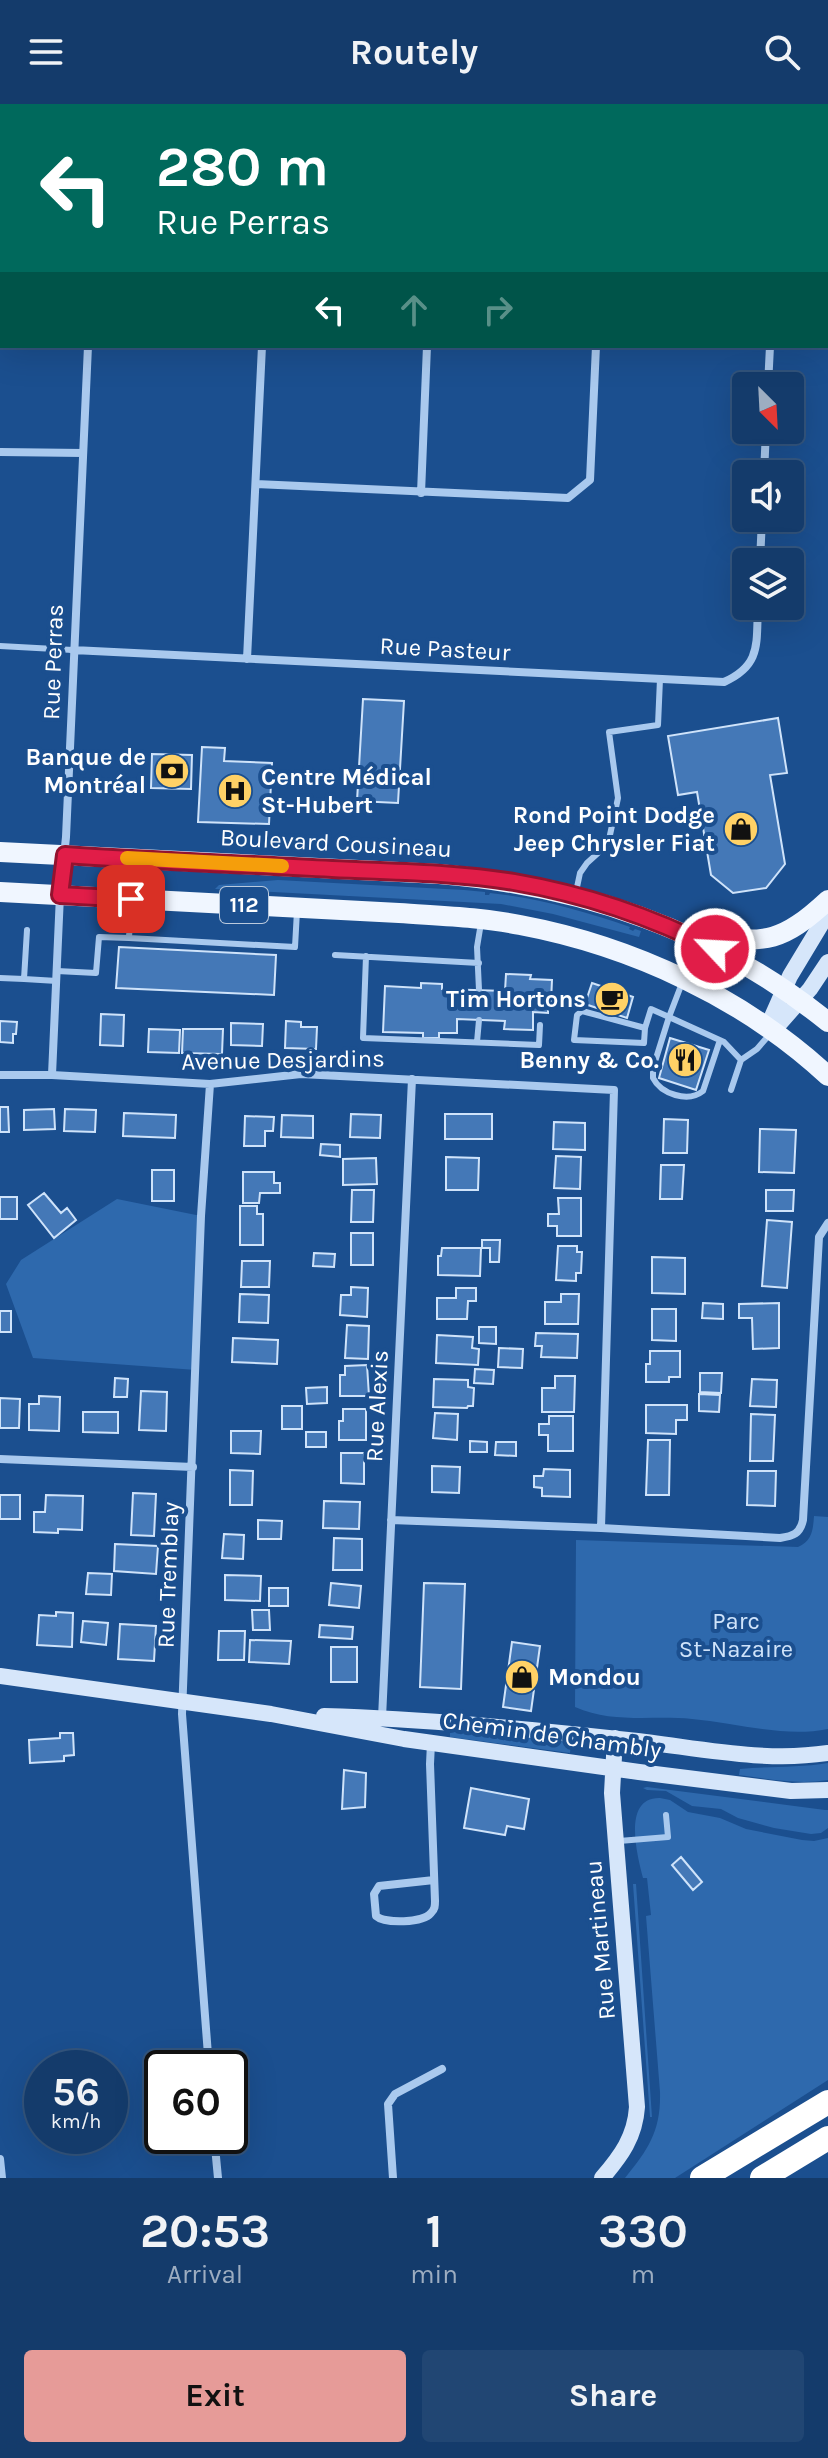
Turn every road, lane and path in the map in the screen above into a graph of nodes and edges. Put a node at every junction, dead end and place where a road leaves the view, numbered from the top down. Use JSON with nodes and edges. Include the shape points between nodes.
{"nodes":[{"id":1,"x":88,"y":348,"type":"edge"},
{"id":2,"x":262,"y":348,"type":"edge"},
{"id":3,"x":427,"y":348,"type":"edge"},
{"id":4,"x":596,"y":348,"type":"edge"},
{"id":5,"x":770,"y":348,"type":"edge"},
{"id":6,"x":769,"y":372,"type":"edge"},
{"id":7,"x":0,"y":452,"type":"edge"},
{"id":8,"x":83,"y":453,"type":"junction"},
{"id":9,"x":256,"y":484,"type":"junction"},
{"id":10,"x":421,"y":493,"type":"junction"},
{"id":11,"x":757,"y":620,"type":"edge"},
{"id":12,"x":0,"y":646,"type":"edge"},
{"id":13,"x":73,"y":650,"type":"junction"},
{"id":14,"x":247,"y":659,"type":"junction"},
{"id":15,"x":660,"y":679,"type":"junction"},
{"id":16,"x":0,"y":852,"type":"edge"},
{"id":17,"x":65,"y":855,"type":"junction"},
{"id":18,"x":0,"y":892,"type":"edge"},
{"id":19,"x":60,"y":895,"type":"junction"},
{"id":20,"x":575,"y":895,"type":"junction"},
{"id":21,"x":131,"y":899,"type":"junction"},
{"id":22,"x":828,"y":900,"type":"edge"},
{"id":23,"x":297,"y":907,"type":"junction"},
{"id":24,"x":828,"y":913,"type":"edge"},
{"id":25,"x":482,"y":919,"type":"junction"},
{"id":26,"x":27,"y":930,"type":"dead end"},
{"id":27,"x":687,"y":935,"type":"junction"},
{"id":28,"x":129,"y":938,"type":"junction"},
{"id":29,"x":335,"y":955,"type":"dead end"},
{"id":30,"x":366,"y":956,"type":"junction"},
{"id":31,"x":828,"y":962,"type":"edge"},
{"id":32,"x":479,"y":963,"type":"junction"},
{"id":33,"x":57,"y":976,"type":"junction"},
{"id":34,"x":0,"y":978,"type":"edge"},
{"id":35,"x":24,"y":979,"type":"junction"},
{"id":36,"x":684,"y":979,"type":"junction"},
{"id":37,"x":479,"y":990,"type":"dead end"},
{"id":38,"x":792,"y":996,"type":"junction"},
{"id":39,"x":669,"y":1017,"type":"junction"},
{"id":40,"x":479,"y":1020,"type":"dead end"},
{"id":41,"x":828,"y":1022,"type":"edge"},
{"id":42,"x":540,"y":1025,"type":"dead end"},
{"id":43,"x":645,"y":1028,"type":"junction"},
{"id":44,"x":766,"y":1035,"type":"junction"},
{"id":45,"x":720,"y":1040,"type":"junction"},
{"id":46,"x":477,"y":1042,"type":"junction"},
{"id":47,"x":741,"y":1060,"type":"junction"},
{"id":48,"x":0,"y":1075,"type":"edge"},
{"id":49,"x":52,"y":1075,"type":"junction"},
{"id":50,"x":828,"y":1076,"type":"edge"},
{"id":51,"x":412,"y":1079,"type":"junction"},
{"id":52,"x":210,"y":1084,"type":"junction"},
{"id":53,"x":731,"y":1090,"type":"dead end"},
{"id":54,"x":828,"y":1223,"type":"edge"},
{"id":55,"x":0,"y":1459,"type":"edge"},
{"id":56,"x":193,"y":1467,"type":"junction"},
{"id":57,"x":391,"y":1520,"type":"junction"},
{"id":58,"x":601,"y":1528,"type":"junction"},
{"id":59,"x":0,"y":1676,"type":"edge"},
{"id":60,"x":183,"y":1703,"type":"junction"},
{"id":61,"x":381,"y":1726,"type":"junction"},
{"id":62,"x":615,"y":1738,"type":"junction"},
{"id":63,"x":431,"y":1743,"type":"junction"},
{"id":64,"x":828,"y":1753,"type":"edge"},
{"id":65,"x":613,"y":1768,"type":"junction"},
{"id":66,"x":828,"y":1790,"type":"edge"},
{"id":67,"x":666,"y":1815,"type":"dead end"},
{"id":68,"x":616,"y":1842,"type":"junction"},
{"id":69,"x":434,"y":1880,"type":"junction"},
{"id":70,"x":208,"y":2050,"type":"edge"},
{"id":71,"x":442,"y":2069,"type":"dead end"},
{"id":72,"x":828,"y":2102,"type":"edge"},
{"id":73,"x":828,"y":2138,"type":"edge"},
{"id":74,"x":216,"y":2154,"type":"edge"},
{"id":75,"x":0,"y":2159,"type":"edge"},
{"id":76,"x":2,"y":2178,"type":"edge"},
{"id":77,"x":218,"y":2178,"type":"edge"},
{"id":78,"x":393,"y":2178,"type":"edge"},
{"id":79,"x":602,"y":2178,"type":"edge"},
{"id":80,"x":702,"y":2178,"type":"edge"},
{"id":81,"x":762,"y":2178,"type":"edge"}],
"edges":[{"from":1,"to":8,"type":"street","name":"Rue Perras"},
{"from":2,"to":9,"type":"street"},
{"from":3,"to":10,"type":"street"},
{"from":4,"to":10,"type":"street","via":[[590,480],[568,498]]},
{"from":5,"to":6,"type":"street"},
{"from":7,"to":8,"type":"street"},
{"from":8,"to":13,"type":"street","name":"Rue Perras"},
{"from":9,"to":10,"type":"street"},
{"from":9,"to":14,"type":"street"},
{"from":11,"to":15,"type":"street","name":"Rue Pasteur","via":[[755,649],[741,675],[724,682]]},
{"from":12,"to":13,"type":"lane"},
{"from":13,"to":14,"type":"street","name":"Rue Pasteur"},
{"from":13,"to":17,"type":"street","name":"Rue Perras"},
{"from":14,"to":15,"type":"street","name":"Rue Pasteur"},
{"from":15,"to":20,"type":"lane","via":[[658,725],[609,732],[618,798],[608,844],[580,873]]},
{"from":16,"to":17,"type":"main road","name":"Boulevard Cousineau","number":"112"},
{"from":17,"to":19,"type":"street","name":"Rue Perras"},
{"from":17,"to":20,"type":"main road","name":"Boulevard Cousineau","number":"112","via":[[439,874]]},
{"from":18,"to":19,"type":"main road","number":"112"},
{"from":19,"to":21,"type":"main road","number":"112"},
{"from":19,"to":33,"type":"street","name":"Rue Perras"},
{"from":20,"to":27,"type":"main road","name":"Boulevard Cousineau","number":"112"},
{"from":21,"to":23,"type":"main road","number":"112"},
{"from":21,"to":28,"type":"lane"},
{"from":22,"to":27,"type":"main road","via":[[802,923],[776,936],[750,941]]},
{"from":23,"to":25,"type":"main road","number":"112"},
{"from":23,"to":28,"type":"lane","via":[[295,947]]},
{"from":24,"to":38,"type":"street"},
{"from":25,"to":32,"type":"lane"},
{"from":25,"to":36,"type":"main road","number":"112","via":[[604,947]]},
{"from":26,"to":35,"type":"lane"},
{"from":27,"to":38,"type":"main road","name":"Boulevard Cousineau","number":"112"},
{"from":28,"to":33,"type":"lane","via":[[99,937],[96,973]]},
{"from":29,"to":30,"type":"lane"},
{"from":30,"to":32,"type":"lane"},
{"from":30,"to":46,"type":"lane","via":[[363,1038]]},
{"from":31,"to":38,"type":"street"},
{"from":32,"to":37,"type":"lane"},
{"from":33,"to":35,"type":"lane"},
{"from":33,"to":49,"type":"street","name":"Rue Perras"},
{"from":34,"to":35,"type":"lane"},
{"from":36,"to":39,"type":"lane"},
{"from":36,"to":44,"type":"main road","number":"112"},
{"from":38,"to":41,"type":"main road","name":"Boulevard Cousineau","number":"112"},
{"from":38,"to":44,"type":"street"},
{"from":39,"to":43,"type":"lane","via":[[651,1009]]},
{"from":39,"to":45,"type":"lane"},
{"from":39,"to":45,"type":"lane","via":[[652,1074],[662,1089],[689,1098],[703,1091]]},
{"from":40,"to":46,"type":"lane"},
{"from":42,"to":46,"type":"lane","via":[[539,1045]]},
{"from":43,"to":43,"type":"lane","via":[[582,1011],[574,1040],[644,1043]]},
{"from":44,"to":47,"type":"lane"},
{"from":44,"to":50,"type":"main road","number":"112"},
{"from":45,"to":47,"type":"lane"},
{"from":47,"to":53,"type":"lane"},
{"from":48,"to":49,"type":"street","name":"Avenue Desjardins"},
{"from":49,"to":52,"type":"street","name":"Avenue Desjardins"},
{"from":51,"to":52,"type":"street","name":"Avenue Desjardins","via":[[301,1074]]},
{"from":51,"to":57,"type":"street","name":"Rue Alexis"},
{"from":51,"to":58,"type":"street","name":"Avenue Desjardins","via":[[614,1090]]},
{"from":52,"to":56,"type":"street","name":"Rue Tremblay"},
{"from":54,"to":58,"type":"street","via":[[819,1237],[803,1520],[797,1534],[780,1538]]},
{"from":55,"to":56,"type":"street"},
{"from":56,"to":60,"type":"street","name":"Rue Tremblay"},
{"from":57,"to":58,"type":"street"},
{"from":57,"to":61,"type":"street","name":"Rue Alexis"},
{"from":59,"to":60,"type":"street","name":"Chemin de Chambly"},
{"from":60,"to":61,"type":"street","name":"Chemin de Chambly"},
{"from":60,"to":70,"type":"street","name":"Rue Tremblay"},
{"from":61,"to":62,"type":"street","name":"Chemin de Chambly"},
{"from":61,"to":63,"type":"street","name":"Chemin de Chambly"},
{"from":62,"to":64,"type":"street","name":"Chemin de Chambly","via":[[747,1755]]},
{"from":62,"to":65,"type":"street","name":"Rue Martineau"},
{"from":63,"to":65,"type":"street","name":"Chemin de Chambly"},
{"from":63,"to":69,"type":"street"},
{"from":65,"to":66,"type":"street","name":"Chemin de Chambly","via":[[791,1791]]},
{"from":65,"to":68,"type":"street","name":"Rue Martineau"},
{"from":67,"to":68,"type":"lane","via":[[668,1837]]},
{"from":68,"to":79,"type":"street","name":"Rue Martineau","via":[[636,2118],[631,2138]]},
{"from":69,"to":69,"type":"street","via":[[379,1886],[374,1894],[376,1916],[388,1922],[427,1917],[435,1905]]},
{"from":71,"to":78,"type":"street","via":[[390,2100]]},
{"from":72,"to":80,"type":"highway"},
{"from":73,"to":81,"type":"highway"},
{"from":74,"to":77,"type":"street"},
{"from":75,"to":76,"type":"street"}]}
